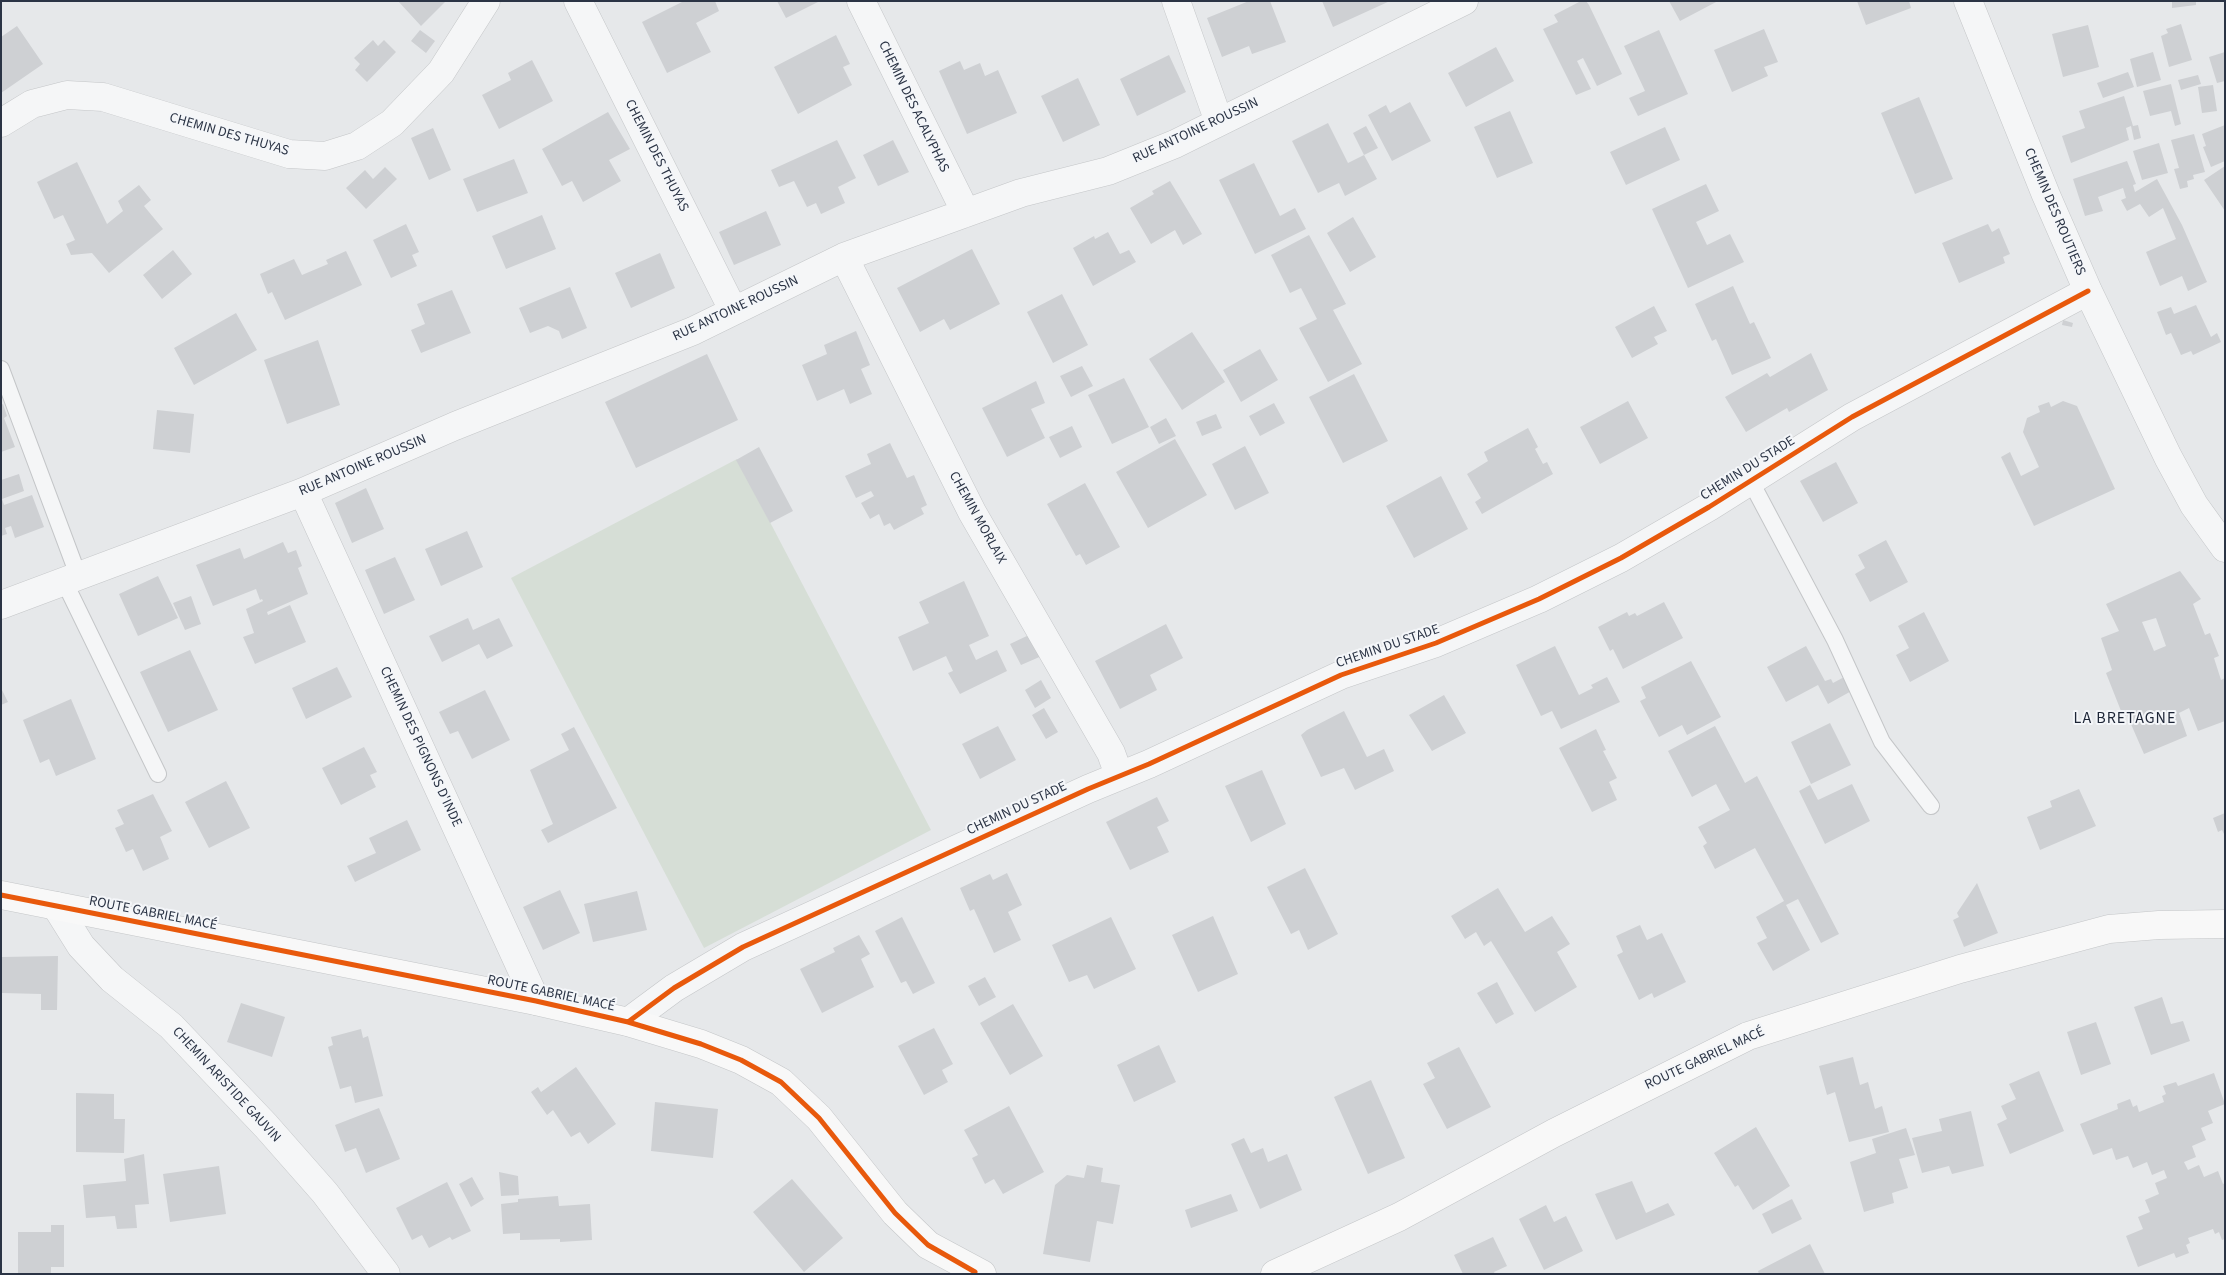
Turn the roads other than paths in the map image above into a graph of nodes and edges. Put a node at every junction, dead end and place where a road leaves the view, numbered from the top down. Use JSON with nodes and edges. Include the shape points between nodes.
{"nodes":[{"id":1,"x":486,"y":1,"type":"edge"},
{"id":2,"x":578,"y":1,"type":"edge"},
{"id":3,"x":861,"y":1,"type":"edge"},
{"id":4,"x":1176,"y":1,"type":"edge"},
{"id":5,"x":1968,"y":1,"type":"edge"},
{"id":6,"x":1447,"y":5,"type":"edge"},
{"id":7,"x":1219,"y":122,"type":"junction"},
{"id":8,"x":1,"y":123,"type":"edge"},
{"id":9,"x":966,"y":213,"type":"junction"},
{"id":10,"x":844,"y":257,"type":"junction"},
{"id":11,"x":2088,"y":291,"type":"junction"},
{"id":12,"x":733,"y":310,"type":"junction"},
{"id":13,"x":1,"y":369,"type":"edge"},
{"id":14,"x":1750,"y":480,"type":"junction"},
{"id":15,"x":304,"y":492,"type":"junction"},
{"id":16,"x":2225,"y":548,"type":"edge"},
{"id":17,"x":72,"y":578,"type":"junction"},
{"id":18,"x":1,"y":605,"type":"edge"},
{"id":19,"x":158,"y":774,"type":"dead end"},
{"id":20,"x":1119,"y":775,"type":"junction"},
{"id":21,"x":1931,"y":806,"type":"dead end"},
{"id":22,"x":1,"y":895,"type":"edge"},
{"id":23,"x":56,"y":906,"type":"junction"},
{"id":24,"x":2225,"y":924,"type":"edge"},
{"id":25,"x":536,"y":1001,"type":"junction"},
{"id":26,"x":628,"y":1022,"type":"junction"},
{"id":27,"x":386,"y":1274,"type":"edge"},
{"id":28,"x":982,"y":1274,"type":"edge"},
{"id":29,"x":1275,"y":1274,"type":"edge"}],
"edges":[{"from":1,"to":8,"type":"street","name":"CHEMIN DES THUYAS","via":[[441,72],[392,123],[357,146],[325,156],[289,154],[102,97],[68,95],[32,104]]},
{"from":2,"to":12,"type":"street","name":"CHEMIN DES THUYAS"},
{"from":3,"to":9,"type":"street","name":"CHEMIN DES ACALYPHAS"},
{"from":4,"to":7,"type":"street"},
{"from":5,"to":11,"type":"street","name":"CHEMIN DES ROUTIERS"},
{"from":6,"to":7,"type":"street","name":"RUE ANTOINE ROUSSIN"},
{"from":7,"to":9,"type":"street","name":"RUE ANTOINE ROUSSIN","via":[[1108,171],[1021,193]]},
{"from":9,"to":10,"type":"street","name":"RUE ANTOINE ROUSSIN"},
{"from":10,"to":12,"type":"street","name":"RUE ANTOINE ROUSSIN"},
{"from":10,"to":20,"type":"street","name":"CHEMIN MORLAIX","via":[[972,512],[1111,753]]},
{"from":11,"to":14,"type":"street","name":"CHEMIN DU STADE","via":[[1852,417]]},
{"from":11,"to":16,"type":"street","name":"CHEMIN DES ROUTIERS","via":[[2168,457],[2194,505]]},
{"from":12,"to":15,"type":"street","name":"RUE ANTOINE ROUSSIN","via":[[693,331],[455,426]]},
{"from":13,"to":17,"type":"lane"},
{"from":14,"to":20,"type":"street","name":"CHEMIN DU STADE","via":[[1621,558],[1539,599],[1436,643],[1341,675]]},
{"from":14,"to":21,"type":"lane","via":[[1835,640],[1882,742]]},
{"from":15,"to":17,"type":"street","name":"RUE ANTOINE ROUSSIN"},
{"from":15,"to":25,"type":"street","name":"CHEMIN DES PIGNONS D'INDE"},
{"from":17,"to":18,"type":"street","name":"RUE ANTOINE ROUSSIN"},
{"from":17,"to":19,"type":"lane"},
{"from":20,"to":26,"type":"street","name":"CHEMIN DU STADE","via":[[743,947],[674,988]]},
{"from":22,"to":23,"type":"main road","name":"ROUTE GABRIEL MACÉ"},
{"from":23,"to":25,"type":"main road","name":"ROUTE GABRIEL MACÉ"},
{"from":23,"to":27,"type":"street","name":"CHEMIN ARISTIDE GAUVIN","via":[[81,946],[112,979],[171,1026],[266,1126],[325,1193]]},
{"from":24,"to":29,"type":"main road","name":"ROUTE GABRIEL MACÉ","via":[[2109,929],[1960,969],[1748,1036],[1554,1133],[1399,1217]]},
{"from":25,"to":26,"type":"main road","name":"ROUTE GABRIEL MACÉ"},
{"from":26,"to":28,"type":"main road","name":"ROUTE GABRIEL MACÉ","via":[[701,1044],[741,1060],[781,1082],[819,1118],[895,1213],[928,1245]]}]}
